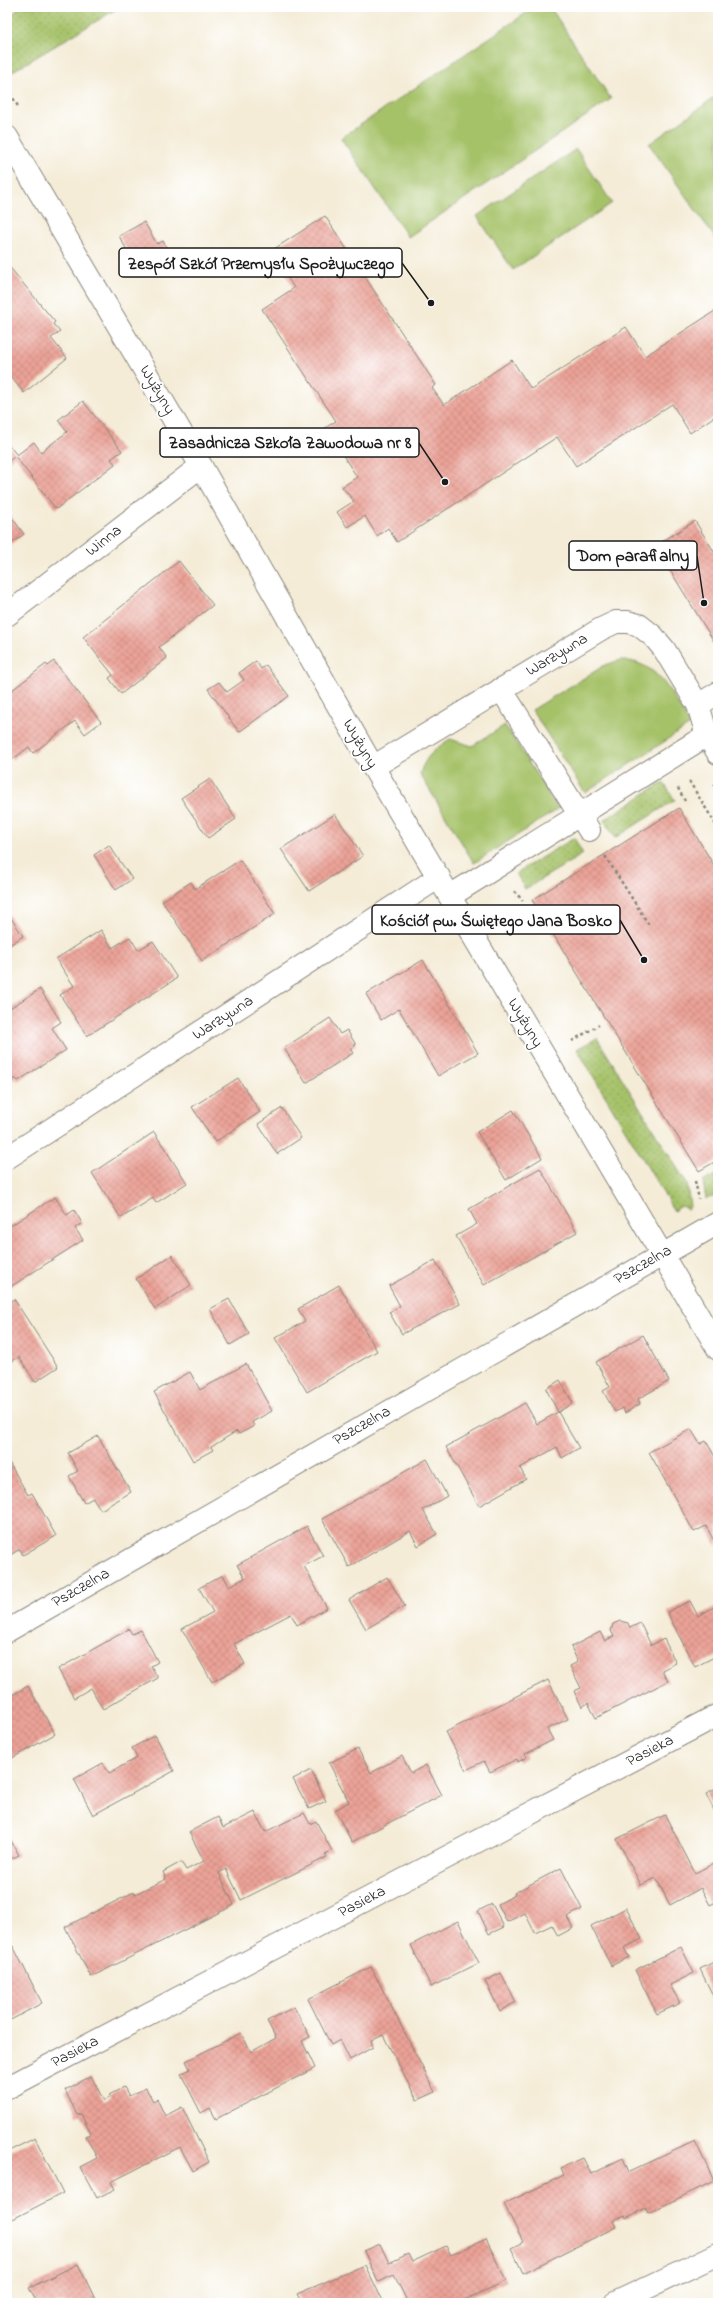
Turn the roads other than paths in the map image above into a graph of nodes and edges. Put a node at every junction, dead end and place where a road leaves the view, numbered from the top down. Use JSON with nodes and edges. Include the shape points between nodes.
{"nodes":[{"id":1,"x":7,"y":137,"type":"edge"},
{"id":2,"x":201,"y":466,"type":"junction"},
{"id":3,"x":7,"y":615,"type":"edge"},
{"id":4,"x":501,"y":689,"type":"junction"},
{"id":5,"x":718,"y":693,"type":"edge"},
{"id":6,"x":698,"y":705,"type":"junction"},
{"id":7,"x":713,"y":744,"type":"edge"},
{"id":8,"x":373,"y":766,"type":"junction"},
{"id":9,"x":584,"y":823,"type":"junction"},
{"id":10,"x":439,"y":877,"type":"junction"},
{"id":11,"x":450,"y":896,"type":"junction"},
{"id":12,"x":7,"y":1158,"type":"edge"},
{"id":13,"x":718,"y":1223,"type":"edge"},
{"id":14,"x":662,"y":1254,"type":"junction"},
{"id":15,"x":718,"y":1348,"type":"edge"},
{"id":16,"x":7,"y":1631,"type":"edge"},
{"id":17,"x":718,"y":1715,"type":"edge"},
{"id":18,"x":7,"y":2088,"type":"edge"},
{"id":19,"x":718,"y":2254,"type":"edge"},
{"id":20,"x":615,"y":2303,"type":"edge"}],
"edges":[{"from":1,"to":2,"type":"street","name":"Wyżyny"},
{"from":2,"to":3,"type":"street","name":"Winna"},
{"from":2,"to":8,"type":"street","name":"Wyżyny"},
{"from":4,"to":6,"type":"street","name":"Warzywna","via":[[601,629],[616,622],[628,622],[640,625],[660,644]]},
{"from":4,"to":8,"type":"street","name":"Warzywna"},
{"from":4,"to":9,"type":"street"},
{"from":5,"to":6,"type":"street"},
{"from":6,"to":7,"type":"street","name":"Warzywna"},
{"from":7,"to":9,"type":"street","via":[[667,761]]},
{"from":8,"to":10,"type":"street","name":"Wyżyny"},
{"from":9,"to":11,"type":"street"},
{"from":10,"to":11,"type":"street","name":"Wyżyny"},
{"from":10,"to":12,"type":"street","name":"Warzywna"},
{"from":11,"to":14,"type":"street","name":"Wyżyny"},
{"from":13,"to":14,"type":"street","name":"Pszczelna"},
{"from":14,"to":15,"type":"street","name":"Wyżyny"},
{"from":14,"to":16,"type":"street","name":"Pszczelna"},
{"from":17,"to":18,"type":"street","name":"Pasieka"},
{"from":19,"to":20,"type":"street"}]}
